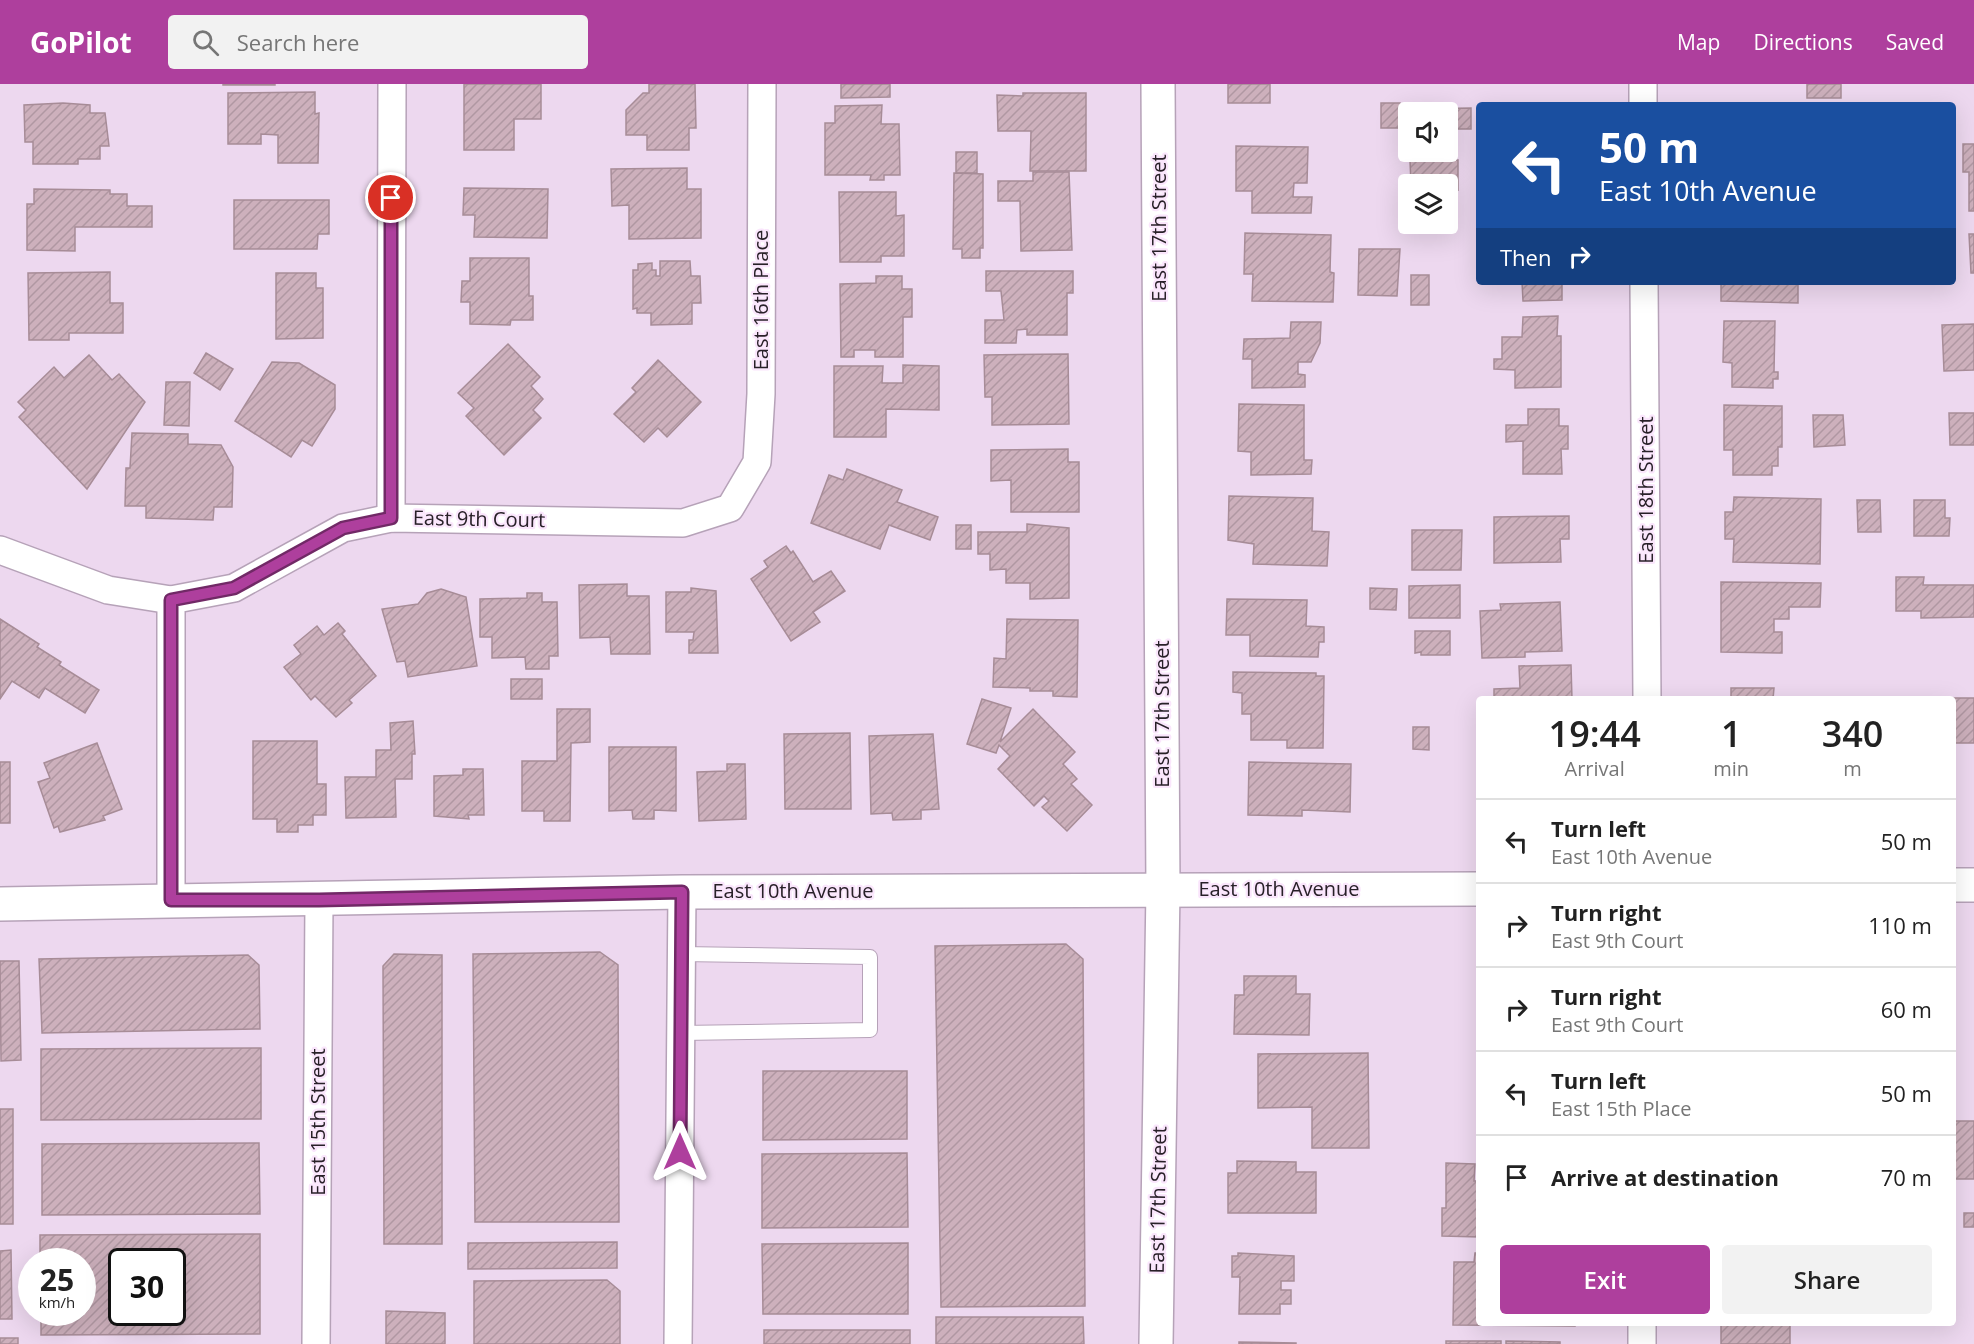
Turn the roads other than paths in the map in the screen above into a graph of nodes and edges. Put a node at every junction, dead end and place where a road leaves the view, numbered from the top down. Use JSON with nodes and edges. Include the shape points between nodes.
{"nodes":[{"id":1,"x":392,"y":84,"type":"edge"},
{"id":2,"x":762,"y":84,"type":"edge"},
{"id":3,"x":1158,"y":84,"type":"edge"},
{"id":4,"x":1643,"y":84,"type":"edge"},
{"id":5,"x":1643,"y":102,"type":"edge"},
{"id":6,"x":1644,"y":285,"type":"edge"},
{"id":7,"x":730,"y":507,"type":"joint"},
{"id":8,"x":391,"y":518,"type":"junction"},
{"id":9,"x":0,"y":550,"type":"edge"},
{"id":10,"x":171,"y":600,"type":"junction"},
{"id":11,"x":1647,"y":696,"type":"edge"},
{"id":12,"x":1956,"y":885,"type":"edge"},
{"id":13,"x":1974,"y":885,"type":"edge"},
{"id":14,"x":1163,"y":889,"type":"junction"},
{"id":15,"x":1476,"y":889,"type":"edge"},
{"id":16,"x":682,"y":892,"type":"junction"},
{"id":17,"x":171,"y":900,"type":"junction"},
{"id":18,"x":319,"y":900,"type":"junction"},
{"id":19,"x":0,"y":904,"type":"edge"},
{"id":20,"x":681,"y":954,"type":"junction"},
{"id":21,"x":681,"y":1033,"type":"junction"},
{"id":22,"x":1642,"y":1326,"type":"edge"},
{"id":23,"x":316,"y":1344,"type":"edge"},
{"id":24,"x":678,"y":1344,"type":"edge"},
{"id":25,"x":1156,"y":1344,"type":"edge"},
{"id":26,"x":1642,"y":1344,"type":"edge"}],
"edges":[{"from":1,"to":8,"type":"street"},
{"from":2,"to":7,"type":"street","name":"East 16th Place","via":[[761,394],[757,462]]},
{"from":3,"to":14,"type":"street","name":"East 17th Street"},
{"from":4,"to":5,"type":"street"},
{"from":6,"to":11,"type":"street","name":"East 18th Street"},
{"from":7,"to":8,"type":"street","name":"East 9th Court","via":[[683,523]]},
{"from":8,"to":10,"type":"street","name":"East 9th Court","via":[[343,528],[234,588]]},
{"from":9,"to":10,"type":"street","name":"East 9th Court","via":[[108,590]]},
{"from":10,"to":17,"type":"street"},
{"from":12,"to":13,"type":"street"},
{"from":14,"to":15,"type":"street","name":"East 10th Avenue"},
{"from":14,"to":16,"type":"street","name":"East 10th Avenue"},
{"from":14,"to":25,"type":"street","name":"East 17th Street"},
{"from":16,"to":18,"type":"street","name":"East 10th Avenue"},
{"from":16,"to":20,"type":"street"},
{"from":17,"to":18,"type":"street","name":"East 10th Avenue"},
{"from":17,"to":19,"type":"street","name":"East 10th Avenue"},
{"from":18,"to":23,"type":"street","name":"East 15th Street"},
{"from":20,"to":21,"type":"street"},
{"from":20,"to":21,"type":"lane","via":[[870,957],[870,1030]]},
{"from":21,"to":24,"type":"street"},
{"from":22,"to":26,"type":"street"}]}
